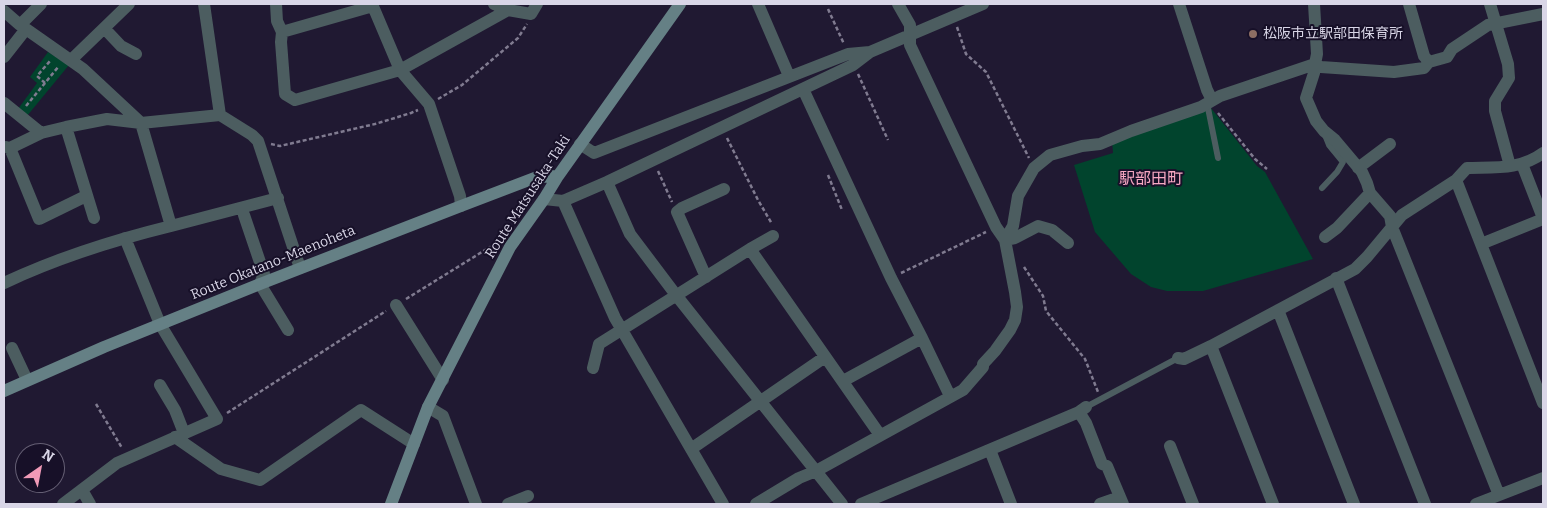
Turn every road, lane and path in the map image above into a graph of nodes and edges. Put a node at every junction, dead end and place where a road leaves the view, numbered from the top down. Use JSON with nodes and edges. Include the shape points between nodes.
{"nodes":[{"id":1,"x":41,"y":4,"type":"edge"},
{"id":2,"x":129,"y":4,"type":"edge"},
{"id":3,"x":204,"y":4,"type":"edge"},
{"id":4,"x":276,"y":4,"type":"edge"},
{"id":5,"x":494,"y":4,"type":"edge"},
{"id":6,"x":680,"y":4,"type":"edge"},
{"id":7,"x":758,"y":4,"type":"edge"},
{"id":8,"x":898,"y":4,"type":"edge"},
{"id":9,"x":983,"y":4,"type":"edge"},
{"id":10,"x":1179,"y":4,"type":"edge"},
{"id":11,"x":1314,"y":4,"type":"edge"},
{"id":12,"x":1409,"y":4,"type":"edge"},
{"id":13,"x":1490,"y":4,"type":"edge"},
{"id":14,"x":372,"y":5,"type":"edge"},
{"id":15,"x":534,"y":9,"type":"edge"},
{"id":16,"x":508,"y":10,"type":"junction"},
{"id":17,"x":4,"y":11,"type":"edge"},
{"id":18,"x":1540,"y":11,"type":"edge"},
{"id":19,"x":953,"y":16,"type":"junction"},
{"id":20,"x":1496,"y":23,"type":"junction"},
{"id":21,"x":23,"y":27,"type":"junction"},
{"id":22,"x":104,"y":28,"type":"junction"},
{"id":23,"x":282,"y":32,"type":"junction"},
{"id":24,"x":910,"y":36,"type":"junction"},
{"id":25,"x":870,"y":52,"type":"junction"},
{"id":26,"x":136,"y":54,"type":"dead end"},
{"id":27,"x":4,"y":57,"type":"edge"},
{"id":28,"x":50,"y":60,"type":"dead end"},
{"id":29,"x":71,"y":60,"type":"junction"},
{"id":30,"x":1429,"y":62,"type":"junction"},
{"id":31,"x":1315,"y":64,"type":"junction"},
{"id":32,"x":59,"y":66,"type":"dead end"},
{"id":33,"x":400,"y":70,"type":"junction"},
{"id":34,"x":789,"y":76,"type":"junction"},
{"id":35,"x":45,"y":83,"type":"junction"},
{"id":36,"x":772,"y":83,"type":"junction"},
{"id":37,"x":803,"y":89,"type":"junction"},
{"id":38,"x":779,"y":100,"type":"junction"},
{"id":39,"x":1209,"y":102,"type":"junction"},
{"id":40,"x":4,"y":103,"type":"edge"},
{"id":41,"x":429,"y":104,"type":"junction"},
{"id":42,"x":19,"y":115,"type":"junction"},
{"id":43,"x":220,"y":115,"type":"junction"},
{"id":44,"x":141,"y":123,"type":"junction"},
{"id":45,"x":66,"y":127,"type":"junction"},
{"id":46,"x":722,"y":127,"type":"junction"},
{"id":47,"x":1324,"y":131,"type":"junction"},
{"id":48,"x":40,"y":133,"type":"junction"},
{"id":49,"x":258,"y":141,"type":"junction"},
{"id":50,"x":580,"y":144,"type":"junction"},
{"id":51,"x":1390,"y":144,"type":"dead end"},
{"id":52,"x":7,"y":148,"type":"edge"},
{"id":53,"x":1543,"y":152,"type":"edge"},
{"id":54,"x":1218,"y":158,"type":"dead end"},
{"id":55,"x":653,"y":160,"type":"junction"},
{"id":56,"x":1516,"y":165,"type":"junction"},
{"id":57,"x":1034,"y":168,"type":"junction"},
{"id":58,"x":1358,"y":168,"type":"junction"},
{"id":59,"x":1267,"y":169,"type":"dead end"},
{"id":60,"x":558,"y":176,"type":"junction"},
{"id":61,"x":1456,"y":180,"type":"junction"},
{"id":62,"x":607,"y":182,"type":"junction"},
{"id":63,"x":1322,"y":188,"type":"dead end"},
{"id":64,"x":724,"y":189,"type":"dead end"},
{"id":65,"x":1370,"y":193,"type":"junction"},
{"id":66,"x":86,"y":196,"type":"junction"},
{"id":67,"x":278,"y":198,"type":"junction"},
{"id":68,"x":544,"y":199,"type":"junction"},
{"id":69,"x":562,"y":202,"type":"junction"},
{"id":70,"x":461,"y":206,"type":"junction"},
{"id":71,"x":677,"y":212,"type":"junction"},
{"id":72,"x":244,"y":215,"type":"dead end"},
{"id":73,"x":94,"y":218,"type":"dead end"},
{"id":74,"x":1543,"y":218,"type":"edge"},
{"id":75,"x":171,"y":226,"type":"junction"},
{"id":76,"x":996,"y":227,"type":"junction"},
{"id":77,"x":1392,"y":227,"type":"junction"},
{"id":78,"x":772,"y":230,"type":"joint"},
{"id":79,"x":1325,"y":237,"type":"dead end"},
{"id":80,"x":125,"y":238,"type":"junction"},
{"id":81,"x":1068,"y":243,"type":"dead end"},
{"id":82,"x":1006,"y":244,"type":"junction"},
{"id":83,"x":1481,"y":244,"type":"junction"},
{"id":84,"x":510,"y":247,"type":"junction"},
{"id":85,"x":750,"y":249,"type":"junction"},
{"id":86,"x":300,"y":268,"type":"junction"},
{"id":87,"x":706,"y":276,"type":"junction"},
{"id":88,"x":891,"y":278,"type":"junction"},
{"id":89,"x":1336,"y":278,"type":"junction"},
{"id":90,"x":4,"y":283,"type":"edge"},
{"id":91,"x":260,"y":284,"type":"junction"},
{"id":92,"x":676,"y":295,"type":"junction"},
{"id":93,"x":396,"y":305,"type":"junction"},
{"id":94,"x":1278,"y":310,"type":"junction"},
{"id":95,"x":160,"y":324,"type":"junction"},
{"id":96,"x":288,"y":330,"type":"dead end"},
{"id":97,"x":621,"y":330,"type":"junction"},
{"id":98,"x":922,"y":338,"type":"junction"},
{"id":99,"x":1211,"y":346,"type":"junction"},
{"id":100,"x":12,"y":348,"type":"dead end"},
{"id":101,"x":825,"y":357,"type":"junction"},
{"id":102,"x":1178,"y":358,"type":"joint"},
{"id":103,"x":593,"y":368,"type":"dead end"},
{"id":104,"x":27,"y":380,"type":"junction"},
{"id":105,"x":443,"y":380,"type":"junction"},
{"id":106,"x":843,"y":382,"type":"junction"},
{"id":107,"x":160,"y":385,"type":"dead end"},
{"id":108,"x":4,"y":391,"type":"edge"},
{"id":109,"x":950,"y":396,"type":"junction"},
{"id":110,"x":1100,"y":399,"type":"junction"},
{"id":111,"x":761,"y":401,"type":"junction"},
{"id":112,"x":96,"y":404,"type":"dead end"},
{"id":113,"x":1543,"y":404,"type":"edge"},
{"id":114,"x":428,"y":407,"type":"junction"},
{"id":115,"x":1082,"y":409,"type":"junction"},
{"id":116,"x":217,"y":419,"type":"junction"},
{"id":117,"x":179,"y":435,"type":"junction"},
{"id":118,"x":880,"y":435,"type":"junction"},
{"id":119,"x":414,"y":444,"type":"junction"},
{"id":120,"x":1170,"y":446,"type":"dead end"},
{"id":121,"x":691,"y":449,"type":"junction"},
{"id":122,"x":990,"y":450,"type":"junction"},
{"id":123,"x":127,"y":458,"type":"junction"},
{"id":124,"x":816,"y":471,"type":"junction"},
{"id":125,"x":1543,"y":478,"type":"edge"},
{"id":126,"x":82,"y":490,"type":"junction"},
{"id":127,"x":1499,"y":495,"type":"junction"},
{"id":128,"x":528,"y":496,"type":"dead end"},
{"id":129,"x":882,"y":500,"type":"edge"},
{"id":130,"x":1121,"y":501,"type":"edge"},
{"id":131,"x":63,"y":504,"type":"edge"},
{"id":132,"x":90,"y":504,"type":"edge"},
{"id":133,"x":391,"y":504,"type":"edge"},
{"id":134,"x":476,"y":504,"type":"edge"},
{"id":135,"x":508,"y":504,"type":"edge"},
{"id":136,"x":723,"y":504,"type":"edge"},
{"id":137,"x":756,"y":504,"type":"edge"},
{"id":138,"x":842,"y":504,"type":"edge"},
{"id":139,"x":860,"y":504,"type":"edge"},
{"id":140,"x":1011,"y":504,"type":"edge"},
{"id":141,"x":1100,"y":504,"type":"edge"},
{"id":142,"x":1193,"y":504,"type":"edge"},
{"id":143,"x":1273,"y":504,"type":"edge"},
{"id":144,"x":1354,"y":504,"type":"edge"},
{"id":145,"x":1426,"y":504,"type":"edge"},
{"id":146,"x":1476,"y":504,"type":"edge"}],
"edges":[{"from":1,"to":21,"type":"street"},
{"from":2,"to":22,"type":"street"},
{"from":3,"to":43,"type":"street"},
{"from":4,"to":23,"type":"street","via":[[277,21]]},
{"from":5,"to":16,"type":"street"},
{"from":6,"to":50,"type":"main road","name":"Route Matsusaka-Taki"},
{"from":7,"to":34,"type":"street"},
{"from":8,"to":24,"type":"street","via":[[910,25]]},
{"from":9,"to":19,"type":"street"},
{"from":10,"to":39,"type":"street"},
{"from":11,"to":31,"type":"street","via":[[1318,54]]},
{"from":12,"to":30,"type":"street","via":[[1424,56]]},
{"from":13,"to":20,"type":"street"},
{"from":14,"to":23,"type":"street"},
{"from":14,"to":33,"type":"street"},
{"from":15,"to":16,"type":"street"},
{"from":15,"to":41,"type":"path","via":[[518,38],[462,85]]},
{"from":16,"to":33,"type":"street"},
{"from":17,"to":21,"type":"street"},
{"from":18,"to":20,"type":"street"},
{"from":19,"to":24,"type":"street"},
{"from":19,"to":57,"type":"path","via":[[966,54],[986,72]]},
{"from":20,"to":30,"type":"street","via":[[1452,49],[1447,57]]},
{"from":20,"to":56,"type":"street","via":[[1509,78],[1495,101],[1495,111]]},
{"from":21,"to":27,"type":"street"},
{"from":21,"to":29,"type":"street"},
{"from":22,"to":26,"type":"street","via":[[122,46]]},
{"from":22,"to":29,"type":"street"},
{"from":23,"to":33,"type":"street","via":[[285,94],[295,100]]},
{"from":24,"to":25,"type":"street"},
{"from":24,"to":76,"type":"street","via":[[910,46]]},
{"from":25,"to":34,"type":"street","via":[[848,54]]},
{"from":25,"to":37,"type":"street","via":[[853,65]]},
{"from":28,"to":35,"type":"path","via":[[37,76]]},
{"from":29,"to":44,"type":"street"},
{"from":30,"to":31,"type":"street","via":[[1424,68],[1394,72]]},
{"from":31,"to":39,"type":"street"},
{"from":31,"to":47,"type":"street","via":[[1306,98]]},
{"from":32,"to":35,"type":"path"},
{"from":33,"to":41,"type":"street"},
{"from":34,"to":36,"type":"street"},
{"from":35,"to":42,"type":"path"},
{"from":36,"to":38,"type":"street"},
{"from":36,"to":50,"type":"street","via":[[594,153]]},
{"from":37,"to":38,"type":"street"},
{"from":37,"to":88,"type":"street"},
{"from":38,"to":46,"type":"street"},
{"from":39,"to":54,"type":"lane"},
{"from":39,"to":57,"type":"street","via":[[1100,144],[1050,155]]},
{"from":39,"to":59,"type":"path","via":[[1255,159]]},
{"from":40,"to":42,"type":"street"},
{"from":41,"to":49,"type":"path","via":[[375,124],[280,146]]},
{"from":41,"to":70,"type":"street"},
{"from":42,"to":48,"type":"street"},
{"from":43,"to":44,"type":"street"},
{"from":43,"to":49,"type":"street"},
{"from":44,"to":45,"type":"street","via":[[107,119]]},
{"from":44,"to":75,"type":"street"},
{"from":45,"to":48,"type":"street"},
{"from":45,"to":66,"type":"street"},
{"from":46,"to":55,"type":"street"},
{"from":46,"to":78,"type":"path"},
{"from":47,"to":58,"type":"street"},
{"from":47,"to":63,"type":"lane","via":[[1343,162]]},
{"from":48,"to":52,"type":"street"},
{"from":49,"to":67,"type":"street"},
{"from":50,"to":60,"type":"main road","name":"Route Matsusaka-Taki"},
{"from":51,"to":58,"type":"street"},
{"from":52,"to":66,"type":"street","via":[[38,219]]},
{"from":53,"to":56,"type":"street","via":[[1533,161]]},
{"from":55,"to":62,"type":"street"},
{"from":55,"to":71,"type":"path"},
{"from":56,"to":61,"type":"street","via":[[1467,168]]},
{"from":56,"to":74,"type":"street"},
{"from":57,"to":82,"type":"street","via":[[1018,196]]},
{"from":58,"to":65,"type":"street"},
{"from":60,"to":68,"type":"main road","name":"Route Matsusaka-Taki"},
{"from":60,"to":70,"type":"main road","name":"Route Okatano-Maenoheta","via":[[538,178]]},
{"from":61,"to":77,"type":"street","via":[[1410,209]]},
{"from":61,"to":83,"type":"street"},
{"from":62,"to":69,"type":"street"},
{"from":62,"to":92,"type":"street","via":[[630,234]]},
{"from":64,"to":71,"type":"street"},
{"from":65,"to":77,"type":"street","via":[[1390,216]]},
{"from":65,"to":79,"type":"street"},
{"from":66,"to":73,"type":"street"},
{"from":67,"to":75,"type":"street"},
{"from":67,"to":86,"type":"street"},
{"from":68,"to":69,"type":"street"},
{"from":68,"to":84,"type":"main road","name":"Route Matsusaka-Taki"},
{"from":69,"to":97,"type":"street"},
{"from":70,"to":86,"type":"main road","name":"Route Okatano-Maenoheta"},
{"from":71,"to":87,"type":"street"},
{"from":72,"to":91,"type":"street","via":[[264,274]]},
{"from":74,"to":83,"type":"street"},
{"from":75,"to":80,"type":"street"},
{"from":76,"to":82,"type":"street"},
{"from":76,"to":88,"type":"path"},
{"from":77,"to":89,"type":"street","via":[[1360,265]]},
{"from":77,"to":127,"type":"street"},
{"from":78,"to":85,"type":"street"},
{"from":80,"to":90,"type":"street"},
{"from":80,"to":95,"type":"street"},
{"from":81,"to":82,"type":"street","via":[[1052,230],[1038,226]]},
{"from":82,"to":109,"type":"street","via":[[1015,292],[1015,320],[983,367],[963,390]]},
{"from":82,"to":110,"type":"path","via":[[1043,296],[1046,310],[1085,359]]},
{"from":83,"to":113,"type":"street"},
{"from":84,"to":93,"type":"path","via":[[490,247]]},
{"from":84,"to":105,"type":"main road","name":"Route Matsusaka-Taki"},
{"from":85,"to":87,"type":"street"},
{"from":85,"to":101,"type":"street"},
{"from":86,"to":91,"type":"main road","name":"Route Okatano-Maenoheta"},
{"from":87,"to":92,"type":"street"},
{"from":88,"to":98,"type":"street"},
{"from":89,"to":94,"type":"street"},
{"from":89,"to":145,"type":"street"},
{"from":91,"to":95,"type":"main road","name":"Route Okatano-Maenoheta"},
{"from":91,"to":96,"type":"street"},
{"from":92,"to":97,"type":"street"},
{"from":92,"to":111,"type":"street"},
{"from":93,"to":105,"type":"street"},
{"from":93,"to":116,"type":"path"},
{"from":94,"to":99,"type":"street"},
{"from":94,"to":144,"type":"street"},
{"from":95,"to":104,"type":"main road","name":"Route Okatano-Maenoheta"},
{"from":95,"to":116,"type":"street"},
{"from":97,"to":103,"type":"street","via":[[599,344]]},
{"from":97,"to":121,"type":"street"},
{"from":98,"to":106,"type":"street"},
{"from":98,"to":109,"type":"street"},
{"from":99,"to":102,"type":"street","via":[[1184,359]]},
{"from":99,"to":143,"type":"street"},
{"from":100,"to":104,"type":"street"},
{"from":101,"to":106,"type":"street"},
{"from":101,"to":111,"type":"street"},
{"from":102,"to":110,"type":"lane"},
{"from":104,"to":108,"type":"main road","name":"Route Okatano-Maenoheta"},
{"from":105,"to":114,"type":"main road","name":"Route Matsusaka-Taki"},
{"from":106,"to":118,"type":"street"},
{"from":107,"to":117,"type":"street","via":[[175,410]]},
{"from":109,"to":118,"type":"street"},
{"from":110,"to":115,"type":"lane"},
{"from":111,"to":121,"type":"street"},
{"from":111,"to":124,"type":"street"},
{"from":112,"to":123,"type":"path"},
{"from":114,"to":119,"type":"main road","name":"Route Matsusaka-Taki"},
{"from":114,"to":134,"type":"street","via":[[443,416]]},
{"from":115,"to":122,"type":"street"},
{"from":115,"to":130,"type":"street","via":[[1102,464],[1108,466]]},
{"from":116,"to":117,"type":"street"},
{"from":117,"to":119,"type":"street","via":[[221,469],[260,480],[361,410]]},
{"from":117,"to":123,"type":"street"},
{"from":118,"to":124,"type":"street"},
{"from":119,"to":133,"type":"main road","name":"Route Matsusaka-Taki"},
{"from":120,"to":142,"type":"street"},
{"from":121,"to":136,"type":"street"},
{"from":122,"to":129,"type":"street"},
{"from":122,"to":140,"type":"street"},
{"from":123,"to":126,"type":"street"},
{"from":124,"to":137,"type":"street"},
{"from":124,"to":138,"type":"street"},
{"from":125,"to":127,"type":"street"},
{"from":126,"to":131,"type":"street"},
{"from":126,"to":132,"type":"street"},
{"from":127,"to":146,"type":"street"},
{"from":128,"to":135,"type":"street"},
{"from":129,"to":139,"type":"street"},
{"from":130,"to":141,"type":"street"}]}
